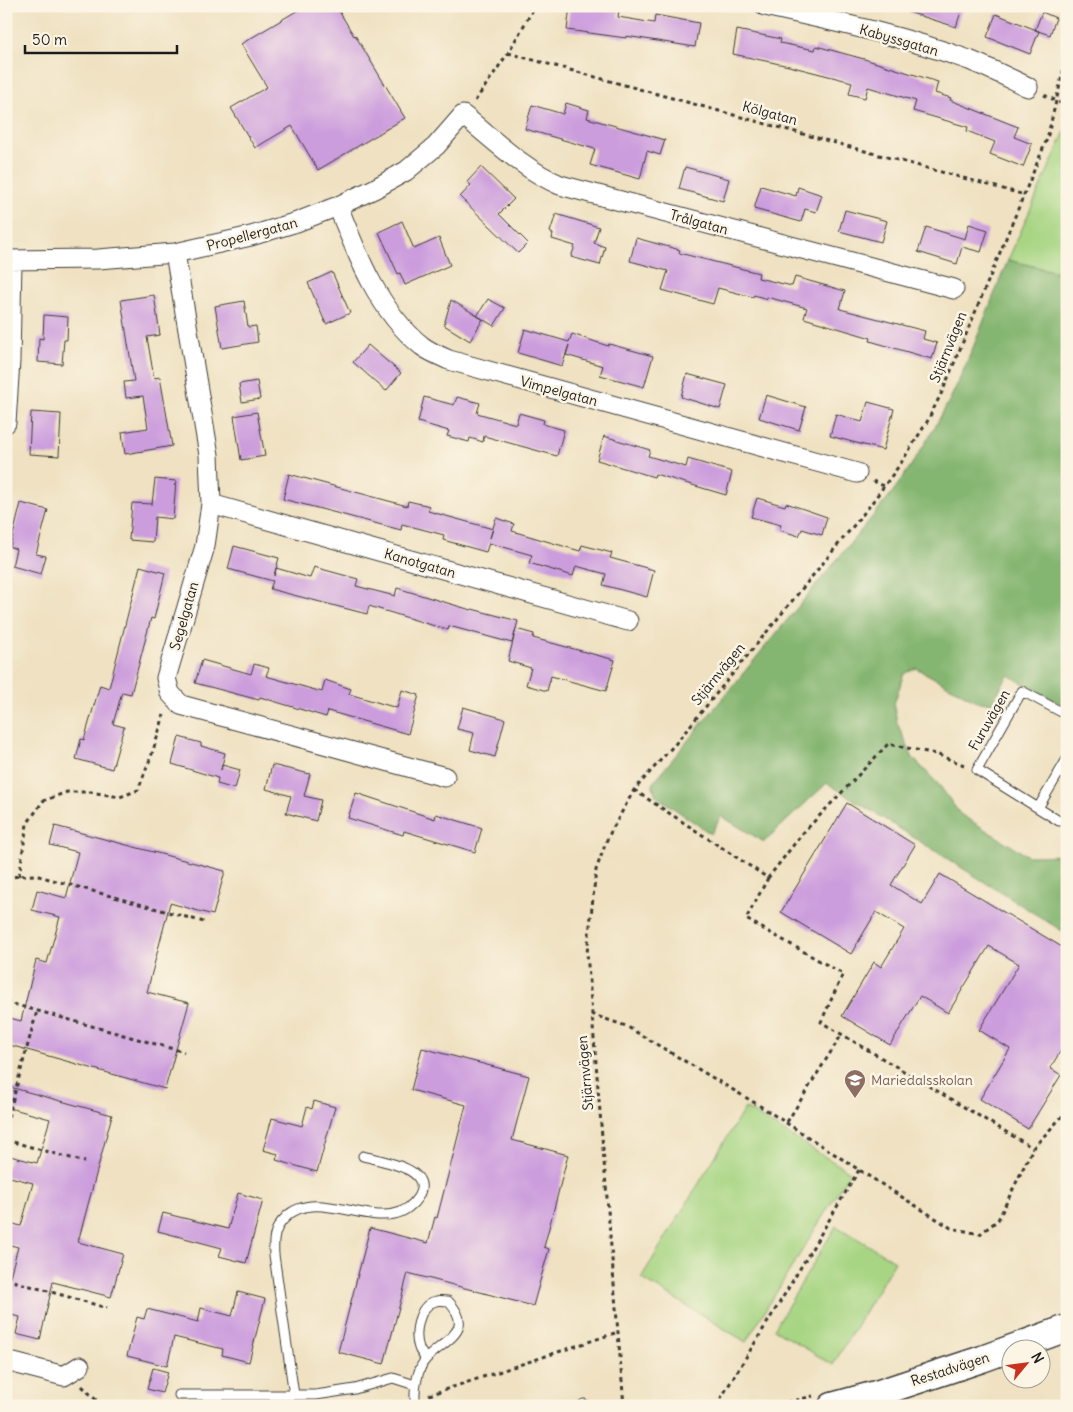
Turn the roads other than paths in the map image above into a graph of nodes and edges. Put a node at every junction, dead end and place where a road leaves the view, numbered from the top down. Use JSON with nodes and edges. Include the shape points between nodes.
{"nodes":[{"id":1,"x":765,"y":6,"type":"edge"},
{"id":2,"x":1028,"y":87,"type":"road end"},
{"id":3,"x":463,"y":115,"type":"joint"},
{"id":4,"x":338,"y":206,"type":"junction"},
{"id":5,"x":175,"y":253,"type":"junction"},
{"id":6,"x":9,"y":261,"type":"edge"},
{"id":7,"x":954,"y":289,"type":"dead end"},
{"id":8,"x":6,"y":423,"type":"edge"},
{"id":9,"x":857,"y":473,"type":"dead end"},
{"id":10,"x":211,"y":504,"type":"junction"},
{"id":11,"x":628,"y":621,"type":"dead end"},
{"id":12,"x":1067,"y":715,"type":"edge"},
{"id":13,"x":1067,"y":759,"type":"edge"},
{"id":14,"x":445,"y":776,"type":"dead end"},
{"id":15,"x":1038,"y":808,"type":"junction"},
{"id":16,"x":1067,"y":821,"type":"edge"},
{"id":17,"x":363,"y":1156,"type":"dead end"},
{"id":18,"x":1067,"y":1328,"type":"edge"},
{"id":19,"x":426,"y":1359,"type":"junction"},
{"id":20,"x":6,"y":1361,"type":"edge"},
{"id":21,"x":72,"y":1371,"type":"road end"},
{"id":22,"x":415,"y":1385,"type":"junction"},
{"id":23,"x":179,"y":1395,"type":"dead end"},
{"id":24,"x":294,"y":1395,"type":"junction"},
{"id":25,"x":878,"y":1400,"type":"edge"},
{"id":26,"x":415,"y":1402,"type":"edge"},
{"id":27,"x":832,"y":1406,"type":"edge"}],
"edges":[{"from":1,"to":2,"type":"street","name":"Kabyssgatan","via":[[905,40],[969,60]]},
{"from":3,"to":4,"type":"street","name":"Propellergatan","via":[[436,146],[406,172]]},
{"from":3,"to":7,"type":"street","name":"Trålgatan","via":[[522,163],[560,185]]},
{"from":4,"to":5,"type":"street","name":"Propellergatan","via":[[252,236]]},
{"from":4,"to":9,"type":"street","name":"Vimpelgatan","via":[[368,276],[385,304],[402,327],[423,346],[449,360]]},
{"from":5,"to":6,"type":"street","name":"Propellergatan"},
{"from":5,"to":10,"type":"street","name":"Segelgatan","via":[[209,455]]},
{"from":6,"to":8,"type":"street","via":[[10,361]]},
{"from":10,"to":11,"type":"street","name":"Kanotgatan"},
{"from":10,"to":14,"type":"street","name":"Segelgatan","via":[[205,546],[166,678],[170,693],[181,705]]},
{"from":12,"to":15,"type":"lane","name":"Furuvägen","via":[[1022,691],[976,770]]},
{"from":13,"to":15,"type":"lane"},
{"from":15,"to":16,"type":"lane","name":"Furuvägen","via":[[1059,821]]},
{"from":17,"to":24,"type":"lane","via":[[410,1170],[418,1176],[420,1193],[414,1203],[394,1214],[301,1207],[289,1213],[275,1230],[274,1255]]},
{"from":18,"to":25,"type":"street","name":"Restadvägen"},
{"from":19,"to":19,"type":"lane","via":[[459,1329],[460,1319],[448,1301],[436,1301],[422,1312],[417,1331],[419,1348]]},
{"from":19,"to":22,"type":"lane"},
{"from":20,"to":21,"type":"street"},
{"from":22,"to":24,"type":"lane","via":[[393,1378],[343,1391]]},
{"from":22,"to":26,"type":"lane"},
{"from":23,"to":24,"type":"lane"},
{"from":25,"to":27,"type":"street","name":"Restadvägen"}]}
